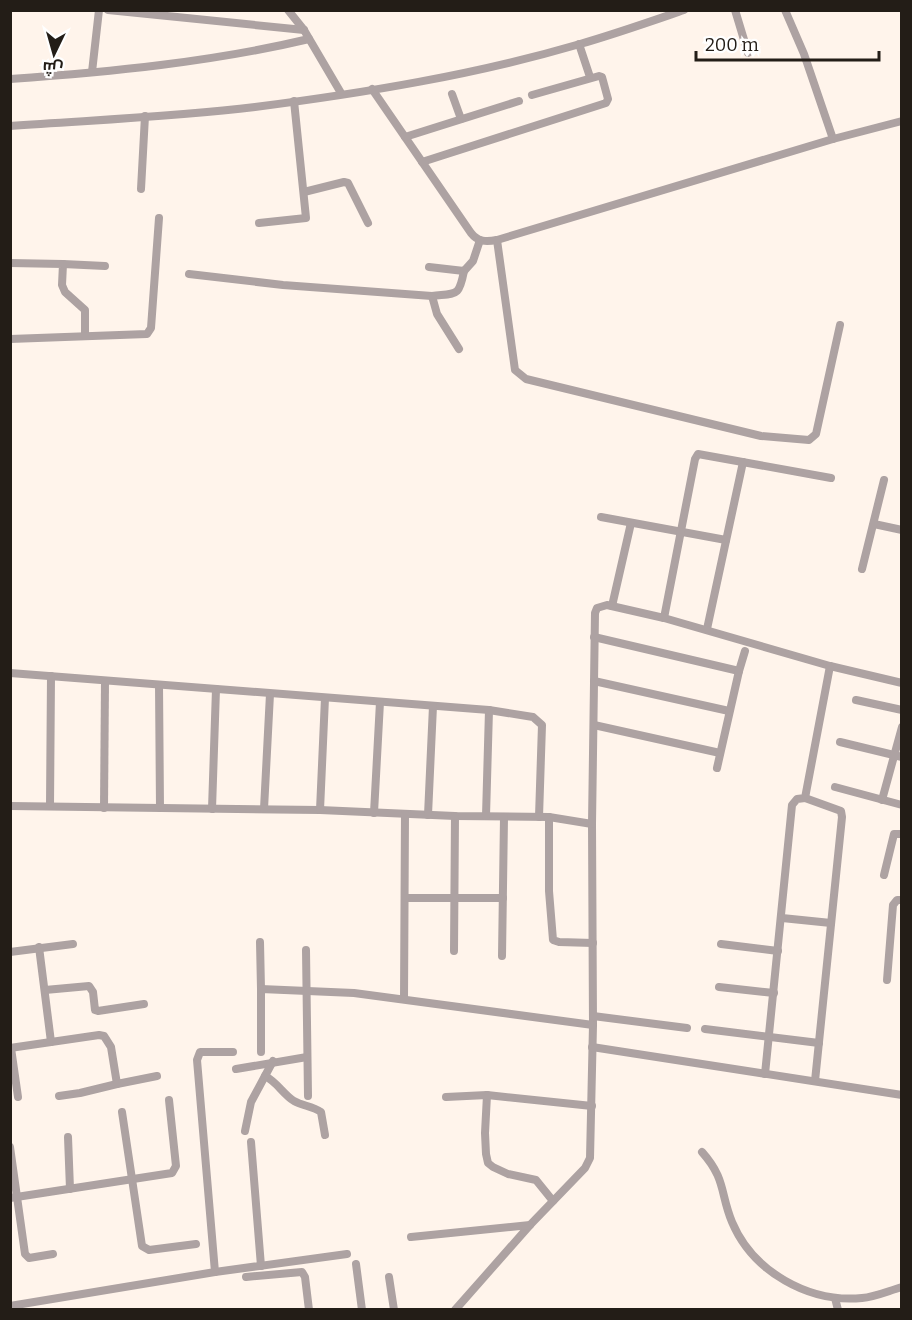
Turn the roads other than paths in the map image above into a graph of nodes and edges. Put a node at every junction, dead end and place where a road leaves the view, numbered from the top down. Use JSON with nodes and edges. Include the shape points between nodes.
{"nodes":[{"id":1,"x":99,"y":10,"type":"edge"},
{"id":2,"x":108,"y":10,"type":"edge"},
{"id":3,"x":288,"y":10,"type":"edge"},
{"id":4,"x":684,"y":10,"type":"edge"},
{"id":5,"x":735,"y":10,"type":"edge"},
{"id":6,"x":785,"y":10,"type":"edge"},
{"id":7,"x":304,"y":30,"type":"junction"},
{"id":8,"x":309,"y":39,"type":"junction"},
{"id":9,"x":579,"y":44,"type":"junction"},
{"id":10,"x":748,"y":53,"type":"dead end"},
{"id":11,"x":92,"y":72,"type":"junction"},
{"id":12,"x":590,"y":77,"type":"junction"},
{"id":13,"x":10,"y":79,"type":"edge"},
{"id":14,"x":372,"y":89,"type":"junction"},
{"id":15,"x":341,"y":93,"type":"junction"},
{"id":16,"x":452,"y":94,"type":"dead end"},
{"id":17,"x":532,"y":95,"type":"dead end"},
{"id":18,"x":294,"y":101,"type":"junction"},
{"id":19,"x":519,"y":101,"type":"dead end"},
{"id":20,"x":145,"y":116,"type":"junction"},
{"id":21,"x":461,"y":119,"type":"junction"},
{"id":22,"x":902,"y":121,"type":"edge"},
{"id":23,"x":10,"y":126,"type":"edge"},
{"id":24,"x":405,"y":137,"type":"junction"},
{"id":25,"x":833,"y":139,"type":"junction"},
{"id":26,"x":422,"y":162,"type":"junction"},
{"id":27,"x":141,"y":189,"type":"dead end"},
{"id":28,"x":304,"y":192,"type":"junction"},
{"id":29,"x":159,"y":218,"type":"dead end"},
{"id":30,"x":258,"y":223,"type":"dead end"},
{"id":31,"x":368,"y":223,"type":"dead end"},
{"id":32,"x":480,"y":240,"type":"junction"},
{"id":33,"x":497,"y":240,"type":"junction"},
{"id":34,"x":10,"y":263,"type":"edge"},
{"id":35,"x":63,"y":264,"type":"junction"},
{"id":36,"x":105,"y":266,"type":"dead end"},
{"id":37,"x":429,"y":267,"type":"dead end"},
{"id":38,"x":464,"y":270,"type":"junction"},
{"id":39,"x":189,"y":274,"type":"dead end"},
{"id":40,"x":432,"y":296,"type":"junction"},
{"id":41,"x":840,"y":325,"type":"dead end"},
{"id":42,"x":85,"y":336,"type":"junction"},
{"id":43,"x":10,"y":339,"type":"edge"},
{"id":44,"x":459,"y":349,"type":"dead end"},
{"id":45,"x":743,"y":462,"type":"junction"},
{"id":46,"x":831,"y":478,"type":"dead end"},
{"id":47,"x":884,"y":480,"type":"dead end"},
{"id":48,"x":601,"y":517,"type":"dead end"},
{"id":49,"x":631,"y":523,"type":"junction"},
{"id":50,"x":873,"y":524,"type":"junction"},
{"id":51,"x":902,"y":530,"type":"edge"},
{"id":52,"x":681,"y":533,"type":"junction"},
{"id":53,"x":726,"y":540,"type":"junction"},
{"id":54,"x":862,"y":569,"type":"dead end"},
{"id":55,"x":612,"y":606,"type":"junction"},
{"id":56,"x":664,"y":618,"type":"junction"},
{"id":57,"x":707,"y":629,"type":"junction"},
{"id":58,"x":594,"y":637,"type":"junction"},
{"id":59,"x":745,"y":651,"type":"dead end"},
{"id":60,"x":830,"y":666,"type":"junction"},
{"id":61,"x":739,"y":671,"type":"junction"},
{"id":62,"x":10,"y":673,"type":"edge"},
{"id":63,"x":51,"y":676,"type":"junction"},
{"id":64,"x":594,"y":681,"type":"junction"},
{"id":65,"x":105,"y":682,"type":"junction"},
{"id":66,"x":902,"y":683,"type":"edge"},
{"id":67,"x":159,"y":685,"type":"junction"},
{"id":68,"x":216,"y":689,"type":"junction"},
{"id":69,"x":270,"y":694,"type":"junction"},
{"id":70,"x":325,"y":698,"type":"junction"},
{"id":71,"x":856,"y":699,"type":"dead end"},
{"id":72,"x":380,"y":702,"type":"junction"},
{"id":73,"x":433,"y":706,"type":"junction"},
{"id":74,"x":489,"y":710,"type":"junction"},
{"id":75,"x":902,"y":710,"type":"edge"},
{"id":76,"x":729,"y":711,"type":"junction"},
{"id":77,"x":594,"y":725,"type":"junction"},
{"id":78,"x":902,"y":727,"type":"edge"},
{"id":79,"x":840,"y":742,"type":"dead end"},
{"id":80,"x":720,"y":753,"type":"junction"},
{"id":81,"x":898,"y":756,"type":"edge"},
{"id":82,"x":717,"y":768,"type":"dead end"},
{"id":83,"x":835,"y":788,"type":"dead end"},
{"id":84,"x":805,"y":798,"type":"junction"},
{"id":85,"x":882,"y":800,"type":"junction"},
{"id":86,"x":902,"y":805,"type":"edge"},
{"id":87,"x":10,"y":806,"type":"edge"},
{"id":88,"x":50,"y":806,"type":"junction"},
{"id":89,"x":104,"y":808,"type":"junction"},
{"id":90,"x":160,"y":808,"type":"junction"},
{"id":91,"x":212,"y":808,"type":"junction"},
{"id":92,"x":264,"y":809,"type":"junction"},
{"id":93,"x":320,"y":810,"type":"junction"},
{"id":94,"x":375,"y":813,"type":"junction"},
{"id":95,"x":405,"y":814,"type":"junction"},
{"id":96,"x":428,"y":814,"type":"junction"},
{"id":97,"x":455,"y":816,"type":"junction"},
{"id":98,"x":486,"y":816,"type":"junction"},
{"id":99,"x":504,"y":817,"type":"junction"},
{"id":100,"x":540,"y":817,"type":"junction"},
{"id":101,"x":549,"y":817,"type":"junction"},
{"id":102,"x":592,"y":824,"type":"junction"},
{"id":103,"x":902,"y":834,"type":"edge"},
{"id":104,"x":884,"y":875,"type":"dead end"},
{"id":105,"x":406,"y":898,"type":"junction"},
{"id":106,"x":455,"y":898,"type":"junction"},
{"id":107,"x":503,"y":898,"type":"junction"},
{"id":108,"x":902,"y":900,"type":"edge"},
{"id":109,"x":782,"y":918,"type":"junction"},
{"id":110,"x":831,"y":922,"type":"junction"},
{"id":111,"x":260,"y":942,"type":"dead end"},
{"id":112,"x":593,"y":943,"type":"junction"},
{"id":113,"x":73,"y":944,"type":"dead end"},
{"id":114,"x":721,"y":944,"type":"dead end"},
{"id":115,"x":39,"y":947,"type":"junction"},
{"id":116,"x":306,"y":950,"type":"dead end"},
{"id":117,"x":454,"y":951,"type":"dead end"},
{"id":118,"x":778,"y":951,"type":"junction"},
{"id":119,"x":10,"y":952,"type":"edge"},
{"id":120,"x":502,"y":956,"type":"dead end"},
{"id":121,"x":887,"y":980,"type":"dead end"},
{"id":122,"x":719,"y":987,"type":"dead end"},
{"id":123,"x":261,"y":989,"type":"junction"},
{"id":124,"x":45,"y":990,"type":"junction"},
{"id":125,"x":306,"y":991,"type":"junction"},
{"id":126,"x":774,"y":993,"type":"junction"},
{"id":127,"x":404,"y":999,"type":"junction"},
{"id":128,"x":144,"y":1004,"type":"dead end"},
{"id":129,"x":593,"y":1021,"type":"junction"},
{"id":130,"x":687,"y":1028,"type":"dead end"},
{"id":131,"x":705,"y":1029,"type":"dead end"},
{"id":132,"x":769,"y":1036,"type":"junction"},
{"id":133,"x":51,"y":1042,"type":"junction"},
{"id":134,"x":819,"y":1043,"type":"junction"},
{"id":135,"x":592,"y":1047,"type":"junction"},
{"id":136,"x":11,"y":1048,"type":"edge"},
{"id":137,"x":233,"y":1052,"type":"dead end"},
{"id":138,"x":261,"y":1052,"type":"dead end"},
{"id":139,"x":307,"y":1057,"type":"junction"},
{"id":140,"x":273,"y":1061,"type":"junction"},
{"id":141,"x":236,"y":1069,"type":"dead end"},
{"id":142,"x":765,"y":1074,"type":"junction"},
{"id":143,"x":265,"y":1076,"type":"junction"},
{"id":144,"x":157,"y":1077,"type":"dead end"},
{"id":145,"x":815,"y":1081,"type":"junction"},
{"id":146,"x":117,"y":1084,"type":"junction"},
{"id":147,"x":487,"y":1095,"type":"junction"},
{"id":148,"x":902,"y":1095,"type":"edge"},
{"id":149,"x":59,"y":1096,"type":"dead end"},
{"id":150,"x":308,"y":1096,"type":"dead end"},
{"id":151,"x":18,"y":1097,"type":"dead end"},
{"id":152,"x":446,"y":1097,"type":"dead end"},
{"id":153,"x":169,"y":1100,"type":"dead end"},
{"id":154,"x":592,"y":1106,"type":"junction"},
{"id":155,"x":122,"y":1112,"type":"dead end"},
{"id":156,"x":245,"y":1131,"type":"dead end"},
{"id":157,"x":325,"y":1136,"type":"dead end"},
{"id":158,"x":68,"y":1137,"type":"dead end"},
{"id":159,"x":251,"y":1142,"type":"dead end"},
{"id":160,"x":10,"y":1147,"type":"edge"},
{"id":161,"x":702,"y":1152,"type":"dead end"},
{"id":162,"x":131,"y":1178,"type":"junction"},
{"id":163,"x":70,"y":1189,"type":"junction"},
{"id":164,"x":14,"y":1198,"type":"edge"},
{"id":165,"x":553,"y":1201,"type":"junction"},
{"id":166,"x":530,"y":1225,"type":"junction"},
{"id":167,"x":411,"y":1237,"type":"dead end"},
{"id":168,"x":196,"y":1244,"type":"dead end"},
{"id":169,"x":53,"y":1254,"type":"dead end"},
{"id":170,"x":347,"y":1254,"type":"dead end"},
{"id":171,"x":356,"y":1264,"type":"dead end"},
{"id":172,"x":261,"y":1266,"type":"junction"},
{"id":173,"x":215,"y":1272,"type":"junction"},
{"id":174,"x":389,"y":1277,"type":"dead end"},
{"id":175,"x":246,"y":1278,"type":"dead end"},
{"id":176,"x":902,"y":1287,"type":"edge"},
{"id":177,"x":835,"y":1298,"type":"junction"},
{"id":178,"x":10,"y":1306,"type":"edge"},
{"id":179,"x":309,"y":1310,"type":"edge"},
{"id":180,"x":362,"y":1310,"type":"edge"},
{"id":181,"x":394,"y":1310,"type":"edge"},
{"id":182,"x":455,"y":1310,"type":"edge"},
{"id":183,"x":838,"y":1310,"type":"edge"}],
"edges":[{"from":1,"to":11,"type":"street"},
{"from":2,"to":7,"type":"street"},
{"from":3,"to":7,"type":"street"},
{"from":4,"to":9,"type":"street"},
{"from":5,"to":10,"type":"street"},
{"from":6,"to":25,"type":"street"},
{"from":7,"to":8,"type":"street"},
{"from":8,"to":11,"type":"street","via":[[258,51]]},
{"from":8,"to":15,"type":"street"},
{"from":9,"to":12,"type":"street"},
{"from":9,"to":14,"type":"street","via":[[443,77]]},
{"from":11,"to":13,"type":"street"},
{"from":12,"to":17,"type":"street"},
{"from":12,"to":26,"type":"street","via":[[602,77],[606,103]]},
{"from":14,"to":15,"type":"street"},
{"from":14,"to":24,"type":"street"},
{"from":15,"to":18,"type":"street"},
{"from":16,"to":21,"type":"street"},
{"from":18,"to":20,"type":"street"},
{"from":18,"to":28,"type":"street"},
{"from":19,"to":21,"type":"street"},
{"from":20,"to":23,"type":"street"},
{"from":20,"to":27,"type":"street"},
{"from":21,"to":24,"type":"street"},
{"from":22,"to":25,"type":"street"},
{"from":24,"to":26,"type":"street"},
{"from":25,"to":33,"type":"street"},
{"from":26,"to":32,"type":"street","via":[[471,233]]},
{"from":28,"to":30,"type":"street","via":[[304,220]]},
{"from":28,"to":31,"type":"street","via":[[348,183]]},
{"from":29,"to":42,"type":"street","via":[[150,332]]},
{"from":32,"to":33,"type":"street"},
{"from":32,"to":38,"type":"street","via":[[473,261]]},
{"from":33,"to":41,"type":"street","via":[[515,370],[525,379],[761,436],[809,440],[816,434]]},
{"from":34,"to":35,"type":"street"},
{"from":35,"to":36,"type":"street"},
{"from":35,"to":42,"type":"street","via":[[64,292],[85,310]]},
{"from":37,"to":38,"type":"street"},
{"from":38,"to":40,"type":"street","via":[[457,292]]},
{"from":39,"to":40,"type":"street"},
{"from":40,"to":44,"type":"street","via":[[436,314]]},
{"from":42,"to":43,"type":"street"},
{"from":45,"to":46,"type":"street"},
{"from":45,"to":52,"type":"street","via":[[696,456]]},
{"from":45,"to":53,"type":"street"},
{"from":47,"to":50,"type":"street"},
{"from":48,"to":49,"type":"street"},
{"from":49,"to":52,"type":"street"},
{"from":49,"to":55,"type":"street"},
{"from":50,"to":51,"type":"street"},
{"from":50,"to":54,"type":"street"},
{"from":52,"to":53,"type":"street"},
{"from":52,"to":56,"type":"street"},
{"from":53,"to":57,"type":"street"},
{"from":55,"to":56,"type":"street"},
{"from":55,"to":58,"type":"street","via":[[595,610]]},
{"from":56,"to":57,"type":"street"},
{"from":57,"to":60,"type":"street"},
{"from":58,"to":61,"type":"street"},
{"from":58,"to":64,"type":"street"},
{"from":59,"to":61,"type":"street"},
{"from":60,"to":66,"type":"street"},
{"from":60,"to":84,"type":"street"},
{"from":61,"to":76,"type":"street"},
{"from":62,"to":63,"type":"street"},
{"from":63,"to":65,"type":"street"},
{"from":63,"to":88,"type":"street"},
{"from":64,"to":76,"type":"street"},
{"from":64,"to":77,"type":"street"},
{"from":65,"to":67,"type":"street"},
{"from":65,"to":89,"type":"street"},
{"from":67,"to":68,"type":"street"},
{"from":67,"to":90,"type":"street"},
{"from":68,"to":69,"type":"street"},
{"from":68,"to":91,"type":"street"},
{"from":69,"to":70,"type":"street"},
{"from":69,"to":92,"type":"street"},
{"from":70,"to":72,"type":"street"},
{"from":70,"to":93,"type":"street"},
{"from":71,"to":75,"type":"street"},
{"from":72,"to":73,"type":"street"},
{"from":72,"to":94,"type":"street"},
{"from":73,"to":74,"type":"street"},
{"from":73,"to":96,"type":"street"},
{"from":74,"to":98,"type":"street"},
{"from":74,"to":100,"type":"street","via":[[533,717],[542,725]]},
{"from":76,"to":80,"type":"street"},
{"from":77,"to":80,"type":"street"},
{"from":77,"to":102,"type":"street"},
{"from":78,"to":81,"type":"street"},
{"from":79,"to":81,"type":"street"},
{"from":80,"to":82,"type":"street"},
{"from":81,"to":85,"type":"street"},
{"from":83,"to":85,"type":"street"},
{"from":84,"to":109,"type":"street","via":[[800,797],[792,805]]},
{"from":84,"to":110,"type":"street","via":[[841,811]]},
{"from":85,"to":86,"type":"street"},
{"from":87,"to":88,"type":"street"},
{"from":88,"to":89,"type":"street"},
{"from":89,"to":90,"type":"street"},
{"from":90,"to":91,"type":"street"},
{"from":91,"to":92,"type":"street"},
{"from":92,"to":93,"type":"street"},
{"from":93,"to":94,"type":"street"},
{"from":94,"to":95,"type":"street"},
{"from":95,"to":96,"type":"street"},
{"from":95,"to":105,"type":"street"},
{"from":96,"to":97,"type":"street"},
{"from":97,"to":98,"type":"street"},
{"from":97,"to":106,"type":"street"},
{"from":98,"to":99,"type":"street"},
{"from":99,"to":100,"type":"street"},
{"from":99,"to":107,"type":"street"},
{"from":100,"to":101,"type":"street"},
{"from":101,"to":102,"type":"street"},
{"from":101,"to":112,"type":"street","via":[[553,940]]},
{"from":102,"to":112,"type":"street"},
{"from":103,"to":104,"type":"street","via":[[894,834]]},
{"from":105,"to":106,"type":"street"},
{"from":105,"to":127,"type":"street"},
{"from":106,"to":107,"type":"street"},
{"from":106,"to":117,"type":"street"},
{"from":107,"to":120,"type":"street"},
{"from":108,"to":121,"type":"street","via":[[893,905]]},
{"from":109,"to":110,"type":"street"},
{"from":109,"to":118,"type":"street"},
{"from":110,"to":134,"type":"street"},
{"from":111,"to":123,"type":"street"},
{"from":112,"to":129,"type":"street"},
{"from":113,"to":115,"type":"street"},
{"from":114,"to":118,"type":"street"},
{"from":115,"to":119,"type":"street"},
{"from":115,"to":124,"type":"street"},
{"from":116,"to":125,"type":"street"},
{"from":118,"to":126,"type":"street"},
{"from":122,"to":126,"type":"street"},
{"from":123,"to":125,"type":"street"},
{"from":123,"to":138,"type":"street"},
{"from":124,"to":128,"type":"street","via":[[89,986],[98,1011]]},
{"from":124,"to":133,"type":"street"},
{"from":125,"to":127,"type":"street"},
{"from":125,"to":139,"type":"street"},
{"from":126,"to":132,"type":"street"},
{"from":127,"to":129,"type":"street"},
{"from":129,"to":130,"type":"street"},
{"from":129,"to":135,"type":"street"},
{"from":131,"to":132,"type":"street"},
{"from":132,"to":134,"type":"street"},
{"from":132,"to":142,"type":"street"},
{"from":133,"to":136,"type":"street"},
{"from":133,"to":146,"type":"street","via":[[104,1036],[111,1047]]},
{"from":134,"to":145,"type":"street"},
{"from":135,"to":142,"type":"street"},
{"from":135,"to":154,"type":"street"},
{"from":136,"to":151,"type":"street"},
{"from":137,"to":173,"type":"street","via":[[200,1052],[196,1060]]},
{"from":139,"to":140,"type":"street"},
{"from":139,"to":150,"type":"street"},
{"from":140,"to":141,"type":"street"},
{"from":140,"to":143,"type":"street"},
{"from":142,"to":145,"type":"street"},
{"from":143,"to":156,"type":"street","via":[[251,1102]]},
{"from":143,"to":157,"type":"street","via":[[297,1103],[321,1112]]},
{"from":144,"to":146,"type":"street"},
{"from":145,"to":148,"type":"street"},
{"from":146,"to":149,"type":"street"},
{"from":147,"to":152,"type":"street"},
{"from":147,"to":154,"type":"street"},
{"from":147,"to":165,"type":"street","via":[[488,1163],[508,1174],[536,1180]]},
{"from":153,"to":162,"type":"street","via":[[175,1170]]},
{"from":154,"to":165,"type":"street","via":[[588,1163]]},
{"from":155,"to":162,"type":"street"},
{"from":158,"to":163,"type":"street"},
{"from":159,"to":172,"type":"street"},
{"from":160,"to":164,"type":"street"},
{"from":161,"to":177,"type":"street","via":[[720,1179],[738,1234],[759,1261],[798,1288]]},
{"from":162,"to":163,"type":"street"},
{"from":162,"to":168,"type":"street","via":[[142,1246],[149,1250]]},
{"from":163,"to":164,"type":"street"},
{"from":164,"to":169,"type":"street","via":[[25,1254],[29,1258]]},
{"from":165,"to":166,"type":"street"},
{"from":166,"to":167,"type":"street"},
{"from":166,"to":182,"type":"street"},
{"from":170,"to":172,"type":"street"},
{"from":171,"to":180,"type":"street"},
{"from":172,"to":173,"type":"street"},
{"from":173,"to":178,"type":"street"},
{"from":174,"to":181,"type":"street"},
{"from":175,"to":179,"type":"street","via":[[302,1272]]},
{"from":176,"to":177,"type":"street","via":[[863,1298]]},
{"from":177,"to":183,"type":"street"}]}
